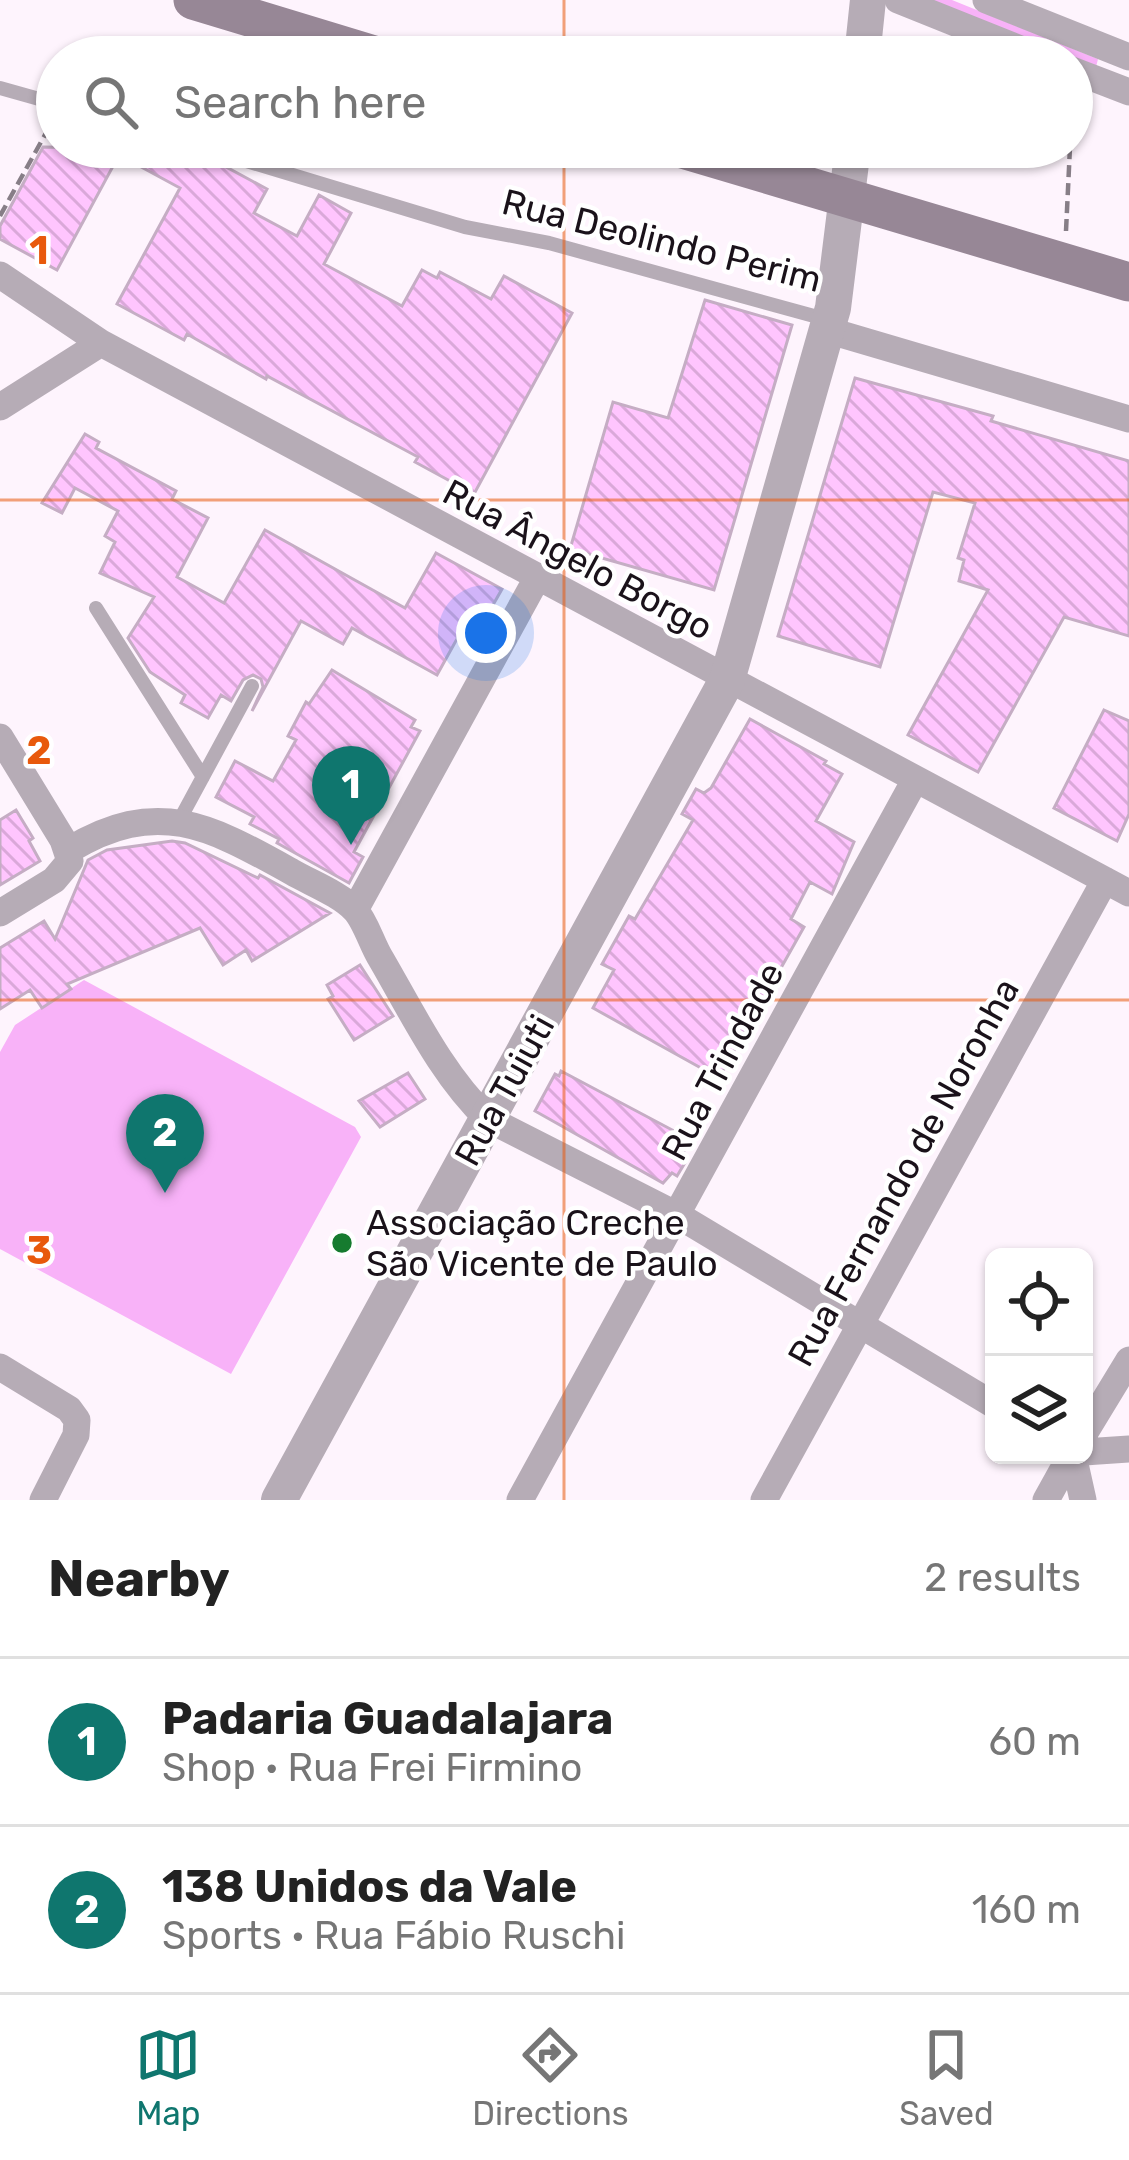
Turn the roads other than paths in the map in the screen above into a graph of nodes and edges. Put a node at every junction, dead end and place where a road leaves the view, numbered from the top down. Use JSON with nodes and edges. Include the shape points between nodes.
{"nodes":[{"id":1,"x":193,"y":0,"type":"edge"},
{"id":2,"x":868,"y":0,"type":"edge"},
{"id":3,"x":898,"y":0,"type":"edge"},
{"id":4,"x":986,"y":0,"type":"edge"},
{"id":5,"x":311,"y":36,"type":"edge"},
{"id":6,"x":864,"y":36,"type":"edge"},
{"id":7,"x":988,"y":36,"type":"edge"},
{"id":8,"x":1078,"y":36,"type":"edge"},
{"id":9,"x":1093,"y":42,"type":"edge"},
{"id":10,"x":1129,"y":56,"type":"edge"},
{"id":11,"x":1093,"y":78,"type":"edge"},
{"id":12,"x":0,"y":88,"type":"edge"},
{"id":13,"x":1129,"y":92,"type":"edge"},
{"id":14,"x":36,"y":98,"type":"edge"},
{"id":15,"x":270,"y":168,"type":"edge"},
{"id":16,"x":745,"y":168,"type":"edge"},
{"id":17,"x":851,"y":168,"type":"edge"},
{"id":18,"x":848,"y":199,"type":"junction"},
{"id":19,"x":0,"y":275,"type":"edge"},
{"id":20,"x":1129,"y":282,"type":"edge"},
{"id":21,"x":828,"y":325,"type":"junction"},
{"id":22,"x":101,"y":343,"type":"junction"},
{"id":23,"x":0,"y":407,"type":"edge"},
{"id":24,"x":1129,"y":418,"type":"edge"},
{"id":25,"x":537,"y":578,"type":"junction"},
{"id":26,"x":96,"y":608,"type":"dead end"},
{"id":27,"x":728,"y":680,"type":"junction"},
{"id":28,"x":252,"y":686,"type":"dead end"},
{"id":29,"x":0,"y":737,"type":"edge"},
{"id":30,"x":203,"y":777,"type":"junction"},
{"id":31,"x":915,"y":780,"type":"junction"},
{"id":32,"x":179,"y":821,"type":"junction"},
{"id":33,"x":69,"y":856,"type":"junction"},
{"id":34,"x":1117,"y":886,"type":"edge"},
{"id":35,"x":355,"y":910,"type":"junction"},
{"id":36,"x":0,"y":913,"type":"edge"},
{"id":37,"x":488,"y":1119,"type":"junction"},
{"id":38,"x":679,"y":1216,"type":"junction"},
{"id":39,"x":860,"y":1324,"type":"junction"},
{"id":40,"x":1129,"y":1360,"type":"edge"},
{"id":41,"x":0,"y":1367,"type":"edge"},
{"id":42,"x":985,"y":1400,"type":"edge"},
{"id":43,"x":1093,"y":1419,"type":"edge"},
{"id":44,"x":1129,"y":1449,"type":"edge"},
{"id":45,"x":1093,"y":1451,"type":"edge"},
{"id":46,"x":1067,"y":1464,"type":"edge"},
{"id":47,"x":1074,"y":1464,"type":"edge"},
{"id":48,"x":43,"y":1500,"type":"edge"},
{"id":49,"x":279,"y":1500,"type":"edge"},
{"id":50,"x":520,"y":1500,"type":"edge"},
{"id":51,"x":764,"y":1500,"type":"edge"},
{"id":52,"x":1046,"y":1500,"type":"edge"},
{"id":53,"x":1083,"y":1500,"type":"edge"}],
"edges":[{"from":1,"to":5,"type":"main road"},
{"from":2,"to":6,"type":"street"},
{"from":3,"to":7,"type":"street"},
{"from":4,"to":8,"type":"street"},
{"from":9,"to":10,"type":"street"},
{"from":11,"to":13,"type":"street"},
{"from":12,"to":14,"type":"lane"},
{"from":15,"to":21,"type":"lane","name":"Rua Deolindo Perim"},
{"from":16,"to":18,"type":"main road"},
{"from":17,"to":18,"type":"street","name":"Rua Tuiuti"},
{"from":18,"to":20,"type":"main road"},
{"from":18,"to":21,"type":"street","name":"Rua Tuiuti"},
{"from":19,"to":22,"type":"street","name":"Rua Ângelo Borgo"},
{"from":21,"to":24,"type":"street","name":"Rua Deolindo Perim"},
{"from":21,"to":27,"type":"street","name":"Rua Tuiuti"},
{"from":22,"to":23,"type":"street"},
{"from":22,"to":25,"type":"street","name":"Rua Ângelo Borgo"},
{"from":25,"to":27,"type":"street","name":"Rua Ângelo Borgo"},
{"from":25,"to":35,"type":"street"},
{"from":26,"to":30,"type":"lane"},
{"from":27,"to":31,"type":"street","name":"Rua Ângelo Borgo"},
{"from":27,"to":37,"type":"street","name":"Rua Tuiuti"},
{"from":28,"to":30,"type":"lane"},
{"from":29,"to":33,"type":"street"},
{"from":30,"to":32,"type":"lane"},
{"from":31,"to":34,"type":"street","name":"Rua Ângelo Borgo"},
{"from":31,"to":38,"type":"street","name":"Rua Trindade"},
{"from":32,"to":33,"type":"street","via":[[111,830]]},
{"from":32,"to":35,"type":"street","via":[[220,832]]},
{"from":33,"to":36,"type":"street","via":[[55,880]]},
{"from":34,"to":39,"type":"street","name":"Rua Fernando de Noronha"},
{"from":35,"to":37,"type":"street","via":[[440,1060]]},
{"from":37,"to":38,"type":"street"},
{"from":37,"to":49,"type":"street","name":"Rua Tuiuti"},
{"from":38,"to":39,"type":"street"},
{"from":38,"to":50,"type":"street","name":"Rua Trindade"},
{"from":39,"to":42,"type":"street"},
{"from":39,"to":51,"type":"street","name":"Rua Fernando de Noronha"},
{"from":40,"to":43,"type":"street"},
{"from":41,"to":48,"type":"street","via":[[77,1420]]},
{"from":44,"to":45,"type":"street"},
{"from":46,"to":52,"type":"street"},
{"from":47,"to":53,"type":"street"}]}
